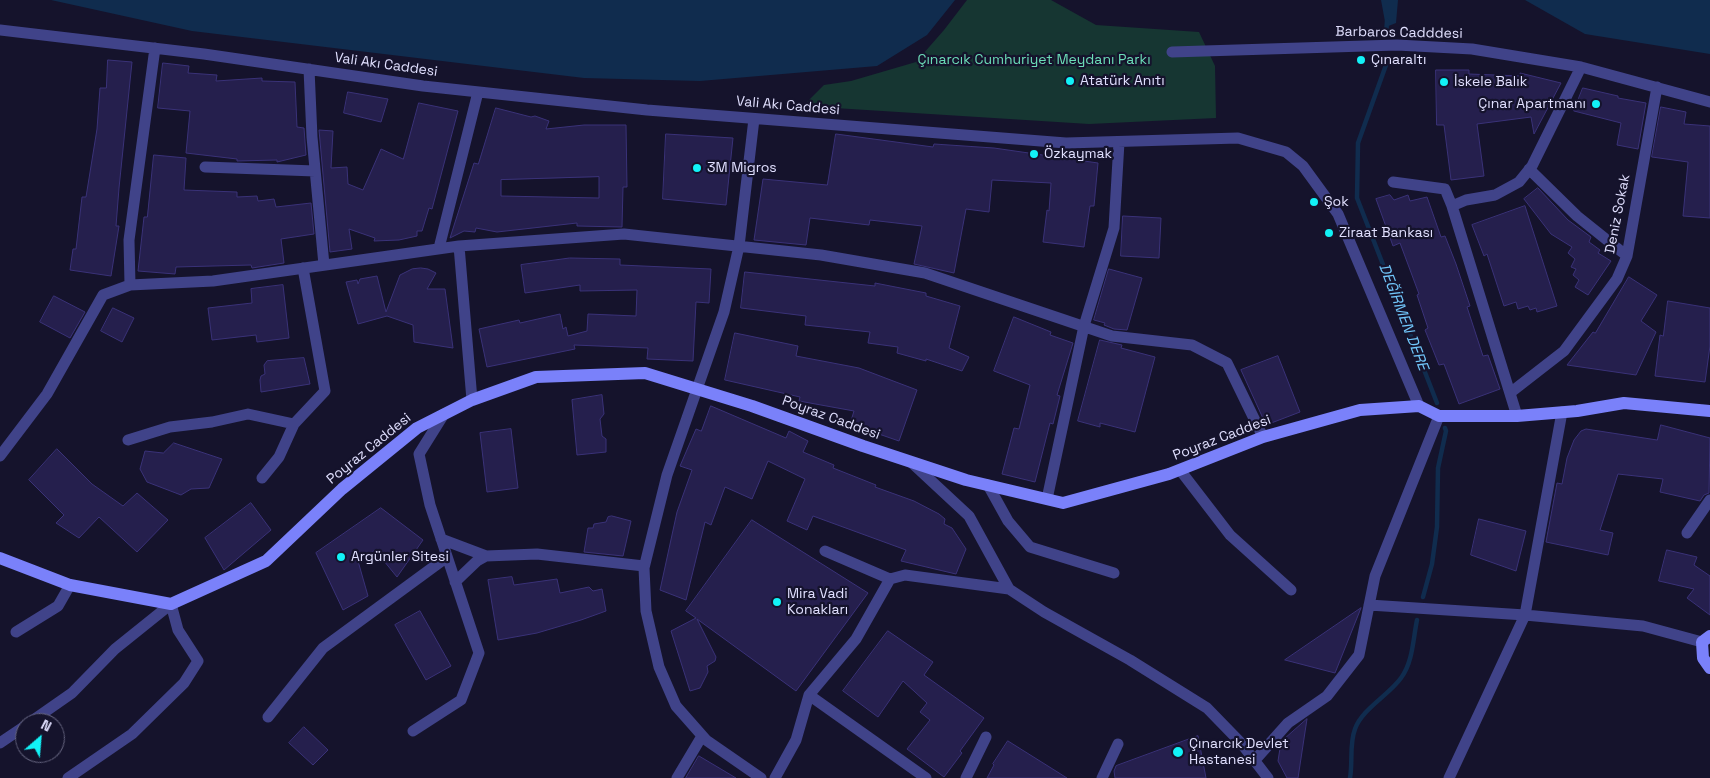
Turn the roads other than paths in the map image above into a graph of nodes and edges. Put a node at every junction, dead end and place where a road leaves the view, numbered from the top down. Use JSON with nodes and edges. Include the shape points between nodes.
{"nodes":[{"id":1,"x":0,"y":30,"type":"edge"},
{"id":2,"x":155,"y":48,"type":"junction"},
{"id":3,"x":1172,"y":52,"type":"dead end"},
{"id":4,"x":1581,"y":67,"type":"junction"},
{"id":5,"x":308,"y":69,"type":"junction"},
{"id":6,"x":1657,"y":87,"type":"junction"},
{"id":7,"x":478,"y":92,"type":"junction"},
{"id":8,"x":1710,"y":102,"type":"edge"},
{"id":9,"x":754,"y":119,"type":"junction"},
{"id":10,"x":1119,"y":142,"type":"junction"},
{"id":11,"x":206,"y":167,"type":"dead end"},
{"id":12,"x":1529,"y":170,"type":"junction"},
{"id":13,"x":315,"y":171,"type":"junction"},
{"id":14,"x":1393,"y":182,"type":"dead end"},
{"id":15,"x":1452,"y":206,"type":"junction"},
{"id":16,"x":459,"y":246,"type":"junction"},
{"id":17,"x":739,"y":246,"type":"junction"},
{"id":18,"x":439,"y":248,"type":"junction"},
{"id":19,"x":1627,"y":256,"type":"junction"},
{"id":20,"x":324,"y":265,"type":"junction"},
{"id":21,"x":303,"y":268,"type":"junction"},
{"id":22,"x":130,"y":285,"type":"junction"},
{"id":23,"x":1084,"y":326,"type":"junction"},
{"id":24,"x":698,"y":390,"type":"junction"},
{"id":25,"x":1510,"y":393,"type":"junction"},
{"id":26,"x":472,"y":400,"type":"junction"},
{"id":27,"x":1420,"y":406,"type":"junction"},
{"id":28,"x":1710,"y":411,"type":"edge"},
{"id":29,"x":1562,"y":412,"type":"junction"},
{"id":30,"x":444,"y":414,"type":"junction"},
{"id":31,"x":1439,"y":416,"type":"junction"},
{"id":32,"x":1517,"y":416,"type":"junction"},
{"id":33,"x":294,"y":424,"type":"junction"},
{"id":34,"x":1263,"y":436,"type":"junction"},
{"id":35,"x":128,"y":440,"type":"dead end"},
{"id":36,"x":0,"y":456,"type":"edge"},
{"id":37,"x":911,"y":462,"type":"junction"},
{"id":38,"x":1180,"y":470,"type":"junction"},
{"id":39,"x":262,"y":478,"type":"dead end"},
{"id":40,"x":988,"y":485,"type":"junction"},
{"id":41,"x":1047,"y":499,"type":"junction"},
{"id":42,"x":1710,"y":500,"type":"edge"},
{"id":43,"x":1687,"y":533,"type":"dead end"},
{"id":44,"x":441,"y":540,"type":"junction"},
{"id":45,"x":825,"y":551,"type":"dead end"},
{"id":46,"x":486,"y":556,"type":"junction"},
{"id":47,"x":447,"y":557,"type":"junction"},
{"id":48,"x":0,"y":558,"type":"edge"},
{"id":49,"x":644,"y":566,"type":"junction"},
{"id":50,"x":1114,"y":573,"type":"dead end"},
{"id":51,"x":890,"y":579,"type":"junction"},
{"id":52,"x":455,"y":582,"type":"junction"},
{"id":53,"x":70,"y":585,"type":"junction"},
{"id":54,"x":1009,"y":589,"type":"junction"},
{"id":55,"x":1291,"y":590,"type":"dead end"},
{"id":56,"x":171,"y":604,"type":"junction"},
{"id":57,"x":1369,"y":605,"type":"junction"},
{"id":58,"x":1525,"y":615,"type":"junction"},
{"id":59,"x":16,"y":632,"type":"dead end"},
{"id":60,"x":1706,"y":639,"type":"edge"},
{"id":61,"x":1710,"y":668,"type":"edge"},
{"id":62,"x":808,"y":694,"type":"junction"},
{"id":63,"x":43,"y":713,"type":"edge"},
{"id":64,"x":268,"y":717,"type":"dead end"},
{"id":65,"x":413,"y":731,"type":"dead end"},
{"id":66,"x":15,"y":733,"type":"edge"},
{"id":67,"x":702,"y":736,"type":"junction"},
{"id":68,"x":986,"y":737,"type":"dead end"},
{"id":69,"x":0,"y":743,"type":"edge"},
{"id":70,"x":1118,"y":744,"type":"dead end"},
{"id":71,"x":1255,"y":760,"type":"junction"},
{"id":72,"x":68,"y":778,"type":"edge"},
{"id":73,"x":677,"y":778,"type":"edge"},
{"id":74,"x":761,"y":778,"type":"edge"},
{"id":75,"x":775,"y":778,"type":"edge"},
{"id":76,"x":926,"y":778,"type":"edge"},
{"id":77,"x":966,"y":778,"type":"edge"},
{"id":78,"x":1102,"y":778,"type":"edge"},
{"id":79,"x":1268,"y":778,"type":"edge"},
{"id":80,"x":1449,"y":778,"type":"edge"}],
"edges":[{"from":1,"to":2,"type":"street","name":"Vali Akı Caddesi"},
{"from":2,"to":5,"type":"street","name":"Vali Akı Caddesi"},
{"from":2,"to":22,"type":"street","via":[[129,240]]},
{"from":3,"to":4,"type":"street","name":"Barbaros Cadddesi","via":[[1397,46],[1472,49]]},
{"from":4,"to":6,"type":"street","name":"Barbaros Cadddesi"},
{"from":4,"to":12,"type":"street"},
{"from":5,"to":7,"type":"street","name":"Vali Akı Caddesi"},
{"from":5,"to":13,"type":"street"},
{"from":6,"to":8,"type":"street","name":"Barbaros Cadddesi"},
{"from":6,"to":19,"type":"street","name":"Deniz Sokak"},
{"from":7,"to":9,"type":"street","name":"Vali Akı Caddesi"},
{"from":7,"to":18,"type":"street"},
{"from":9,"to":10,"type":"street","name":"Vali Akı Caddesi","via":[[1066,143]]},
{"from":9,"to":17,"type":"street"},
{"from":10,"to":23,"type":"street","via":[[1114,228]]},
{"from":10,"to":27,"type":"street","name":"Vali Akı Caddesi","via":[[1238,138],[1286,152],[1303,166],[1338,214]]},
{"from":11,"to":13,"type":"street"},
{"from":12,"to":15,"type":"street","via":[[1519,182],[1495,195]]},
{"from":12,"to":19,"type":"street","via":[[1577,216]]},
{"from":13,"to":20,"type":"street"},
{"from":14,"to":15,"type":"street","via":[[1446,189]]},
{"from":15,"to":25,"type":"street"},
{"from":16,"to":17,"type":"street","via":[[624,234]]},
{"from":16,"to":18,"type":"street"},
{"from":16,"to":26,"type":"street"},
{"from":17,"to":23,"type":"street","via":[[925,272]]},
{"from":17,"to":24,"type":"street","via":[[724,312]]},
{"from":18,"to":20,"type":"street"},
{"from":19,"to":25,"type":"street","name":"Deniz Sokak","via":[[1617,279],[1564,351]]},
{"from":20,"to":21,"type":"street"},
{"from":21,"to":22,"type":"street","via":[[213,281]]},
{"from":21,"to":33,"type":"street","via":[[325,391]]},
{"from":22,"to":36,"type":"street","via":[[103,295],[47,394]]},
{"from":23,"to":34,"type":"street","via":[[1112,336],[1192,345],[1227,362]]},
{"from":23,"to":41,"type":"street"},
{"from":24,"to":26,"type":"street","name":"Poyraz Caddesi","via":[[645,373],[536,377]]},
{"from":24,"to":37,"type":"street","name":"Poyraz Caddesi"},
{"from":24,"to":49,"type":"street","via":[[667,475]]},
{"from":25,"to":32,"type":"street"},
{"from":26,"to":30,"type":"street","name":"Poyraz Caddesi"},
{"from":27,"to":31,"type":"street"},
{"from":27,"to":34,"type":"street","name":"Poyraz Caddesi","via":[[1360,410]]},
{"from":28,"to":29,"type":"street","via":[[1624,403]]},
{"from":29,"to":32,"type":"street"},
{"from":29,"to":58,"type":"street"},
{"from":30,"to":44,"type":"street","via":[[419,454]]},
{"from":30,"to":56,"type":"street","name":"Poyraz Caddesi","via":[[417,428],[342,489],[266,561]]},
{"from":31,"to":32,"type":"street"},
{"from":31,"to":57,"type":"street","via":[[1375,576]]},
{"from":33,"to":35,"type":"street","via":[[248,414],[170,426]]},
{"from":33,"to":39,"type":"street","via":[[279,457]]},
{"from":34,"to":38,"type":"street","name":"Poyraz Caddesi"},
{"from":37,"to":40,"type":"street","name":"Poyraz Caddesi"},
{"from":37,"to":54,"type":"street","via":[[969,516]]},
{"from":38,"to":41,"type":"street","name":"Poyraz Caddesi","via":[[1063,503]]},
{"from":38,"to":55,"type":"street","via":[[1230,535]]},
{"from":40,"to":41,"type":"street","name":"Poyraz Caddesi"},
{"from":40,"to":50,"type":"street","via":[[1008,521],[1030,547]]},
{"from":42,"to":43,"type":"street"},
{"from":44,"to":46,"type":"street"},
{"from":44,"to":47,"type":"street"},
{"from":45,"to":51,"type":"street"},
{"from":46,"to":49,"type":"street","via":[[537,554]]},
{"from":46,"to":52,"type":"street"},
{"from":47,"to":52,"type":"street"},
{"from":47,"to":64,"type":"street","via":[[322,648]]},
{"from":48,"to":53,"type":"street"},
{"from":49,"to":67,"type":"street","via":[[646,611],[659,667],[676,706]]},
{"from":51,"to":54,"type":"street","via":[[905,575]]},
{"from":51,"to":62,"type":"street","via":[[856,639]]},
{"from":52,"to":65,"type":"street","via":[[479,654],[461,700]]},
{"from":53,"to":56,"type":"street"},
{"from":53,"to":59,"type":"street","via":[[58,606]]},
{"from":54,"to":71,"type":"street","via":[[1207,708]]},
{"from":56,"to":63,"type":"street","via":[[115,649],[72,693]]},
{"from":56,"to":72,"type":"street","via":[[178,630],[198,660],[184,683],[132,734]]},
{"from":57,"to":58,"type":"street"},
{"from":57,"to":71,"type":"street","via":[[1360,655],[1327,696],[1288,723]]},
{"from":58,"to":60,"type":"street","via":[[1643,626]]},
{"from":58,"to":80,"type":"street"},
{"from":60,"to":61,"type":"street","via":[[1703,658]]},
{"from":62,"to":75,"type":"street","via":[[796,740]]},
{"from":62,"to":76,"type":"street"},
{"from":66,"to":69,"type":"street"},
{"from":67,"to":73,"type":"street"},
{"from":67,"to":74,"type":"street"},
{"from":68,"to":77,"type":"street"},
{"from":70,"to":78,"type":"street"},
{"from":71,"to":79,"type":"street"}]}
